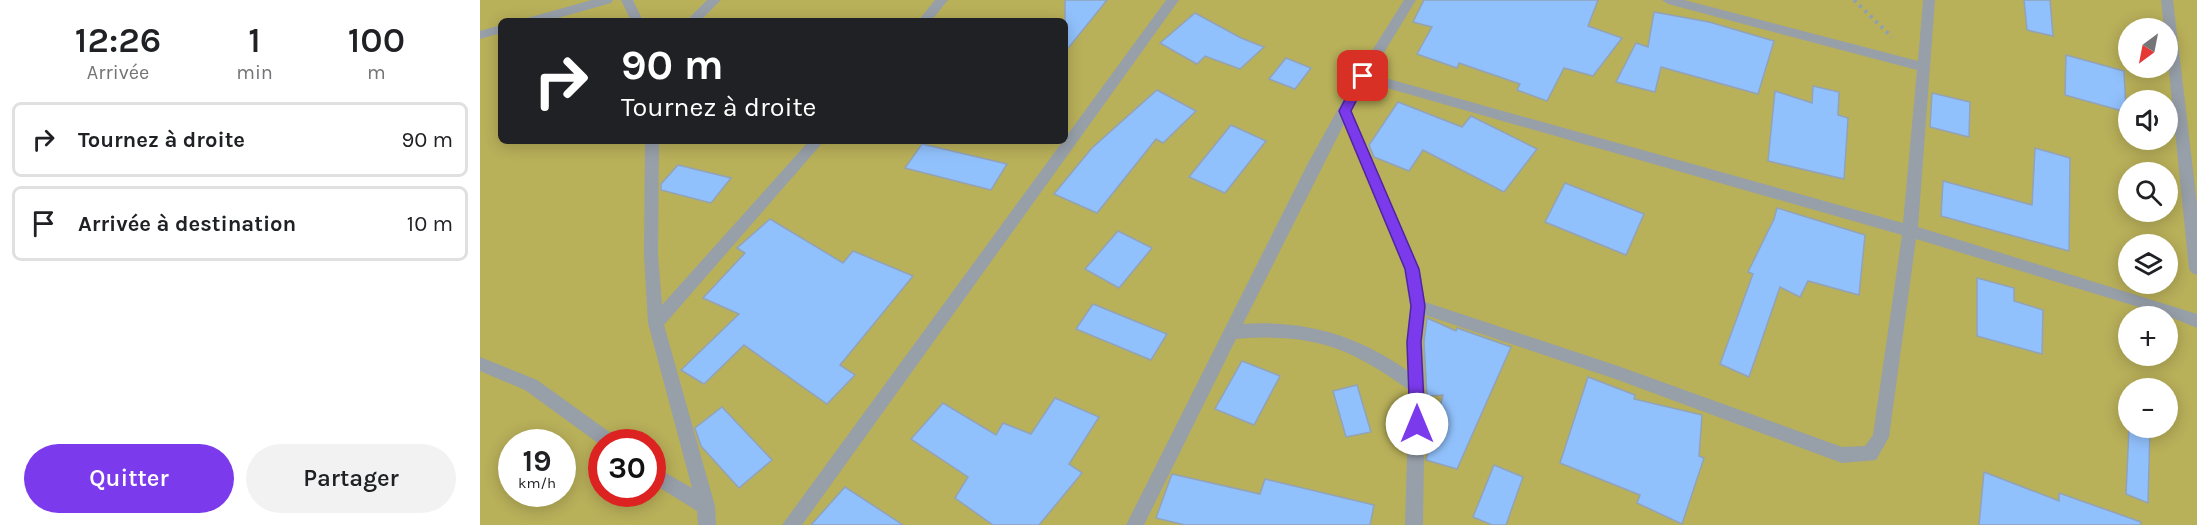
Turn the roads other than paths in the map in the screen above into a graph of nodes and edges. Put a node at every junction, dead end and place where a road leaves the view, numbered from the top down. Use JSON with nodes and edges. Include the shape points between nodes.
{"nodes":[{"id":1,"x":607,"y":0,"type":"edge"},
{"id":2,"x":627,"y":0,"type":"edge"},
{"id":3,"x":716,"y":0,"type":"edge"},
{"id":4,"x":942,"y":0,"type":"edge"},
{"id":5,"x":1173,"y":0,"type":"edge"},
{"id":6,"x":1410,"y":0,"type":"edge"},
{"id":7,"x":1668,"y":0,"type":"edge"},
{"id":8,"x":1929,"y":0,"type":"edge"},
{"id":9,"x":2167,"y":0,"type":"edge"},
{"id":10,"x":542,"y":18,"type":"edge"},
{"id":11,"x":636,"y":18,"type":"edge"},
{"id":12,"x":695,"y":18,"type":"edge"},
{"id":13,"x":927,"y":18,"type":"edge"},
{"id":14,"x":498,"y":30,"type":"edge"},
{"id":15,"x":480,"y":35,"type":"edge"},
{"id":16,"x":1922,"y":67,"type":"junction"},
{"id":17,"x":1363,"y":76,"type":"junction"},
{"id":18,"x":1345,"y":111,"type":"junction"},
{"id":19,"x":652,"y":144,"type":"edge"},
{"id":20,"x":814,"y":144,"type":"edge"},
{"id":21,"x":1910,"y":231,"type":"junction"},
{"id":22,"x":2197,"y":269,"type":"edge"},
{"id":23,"x":1418,"y":306,"type":"junction"},
{"id":24,"x":2197,"y":321,"type":"edge"},
{"id":25,"x":656,"y":323,"type":"junction"},
{"id":26,"x":1232,"y":332,"type":"junction"},
{"id":27,"x":480,"y":364,"type":"edge"},
{"id":28,"x":1417,"y":387,"type":"junction"},
{"id":29,"x":591,"y":429,"type":"edge"},
{"id":30,"x":666,"y":482,"type":"edge"},
{"id":31,"x":706,"y":506,"type":"junction"},
{"id":32,"x":707,"y":525,"type":"edge"},
{"id":33,"x":791,"y":525,"type":"edge"},
{"id":34,"x":1135,"y":525,"type":"edge"},
{"id":35,"x":1414,"y":525,"type":"edge"}],
"edges":[{"from":1,"to":10,"type":"street"},
{"from":2,"to":11,"type":"street"},
{"from":3,"to":12,"type":"street"},
{"from":4,"to":13,"type":"street"},
{"from":5,"to":33,"type":"street"},
{"from":6,"to":17,"type":"street"},
{"from":7,"to":16,"type":"street"},
{"from":8,"to":16,"type":"street"},
{"from":9,"to":22,"type":"street"},
{"from":14,"to":15,"type":"street"},
{"from":16,"to":21,"type":"street"},
{"from":17,"to":18,"type":"street"},
{"from":17,"to":21,"type":"street"},
{"from":18,"to":23,"type":"street","via":[[1412,269]]},
{"from":18,"to":26,"type":"street"},
{"from":19,"to":25,"type":"street","via":[[651,255]]},
{"from":20,"to":25,"type":"street"},
{"from":21,"to":23,"type":"street","via":[[1881,437],[1870,454],[1842,455],[1618,373]]},
{"from":21,"to":24,"type":"street"},
{"from":23,"to":28,"type":"street","via":[[1414,342]]},
{"from":25,"to":31,"type":"street"},
{"from":26,"to":28,"type":"street","via":[[1276,328],[1340,339],[1382,360]]},
{"from":26,"to":34,"type":"street"},
{"from":27,"to":29,"type":"street","via":[[531,385]]},
{"from":28,"to":35,"type":"street"},
{"from":30,"to":31,"type":"street"},
{"from":31,"to":32,"type":"street"}]}
